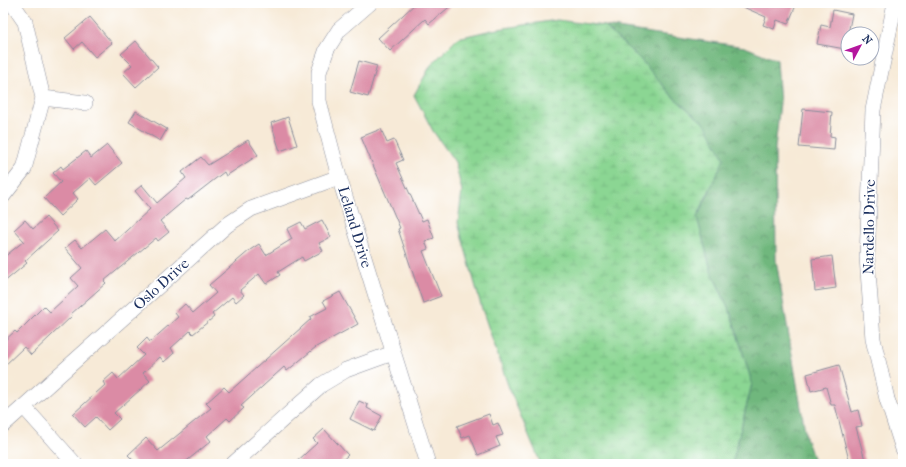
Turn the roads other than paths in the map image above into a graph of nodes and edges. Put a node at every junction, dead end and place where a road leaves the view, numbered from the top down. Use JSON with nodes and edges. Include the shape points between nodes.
{"nodes":[{"id":1,"x":12,"y":3,"type":"edge"},
{"id":2,"x":370,"y":3,"type":"edge"},
{"id":3,"x":895,"y":3,"type":"edge"},
{"id":4,"x":43,"y":98,"type":"junction"},
{"id":5,"x":85,"y":103,"type":"dead end"},
{"id":6,"x":340,"y":177,"type":"junction"},
{"id":7,"x":3,"y":196,"type":"edge"},
{"id":8,"x":393,"y":353,"type":"junction"},
{"id":9,"x":24,"y":406,"type":"junction"},
{"id":10,"x":3,"y":425,"type":"edge"},
{"id":11,"x":903,"y":449,"type":"edge"},
{"id":12,"x":75,"y":464,"type":"edge"},
{"id":13,"x":233,"y":464,"type":"edge"},
{"id":14,"x":428,"y":464,"type":"edge"}],
"edges":[{"from":1,"to":4,"type":"street","via":[[25,22]]},
{"from":2,"to":6,"type":"street","name":"Leland Drive","via":[[339,30],[327,49],[320,72],[319,101]]},
{"from":3,"to":11,"type":"street","name":"Nardello Drive","via":[[872,110],[867,257],[873,339],[887,399]]},
{"from":4,"to":5,"type":"street"},
{"from":4,"to":7,"type":"street","via":[[24,169]]},
{"from":6,"to":8,"type":"street","name":"Leland Drive"},
{"from":6,"to":9,"type":"street","name":"Oslo Drive","via":[[251,209],[226,225]]},
{"from":8,"to":13,"type":"street","via":[[346,370],[321,385]]},
{"from":8,"to":14,"type":"street","name":"Leland Drive"},
{"from":9,"to":10,"type":"street","name":"Oslo Drive"},
{"from":9,"to":12,"type":"street"}]}
